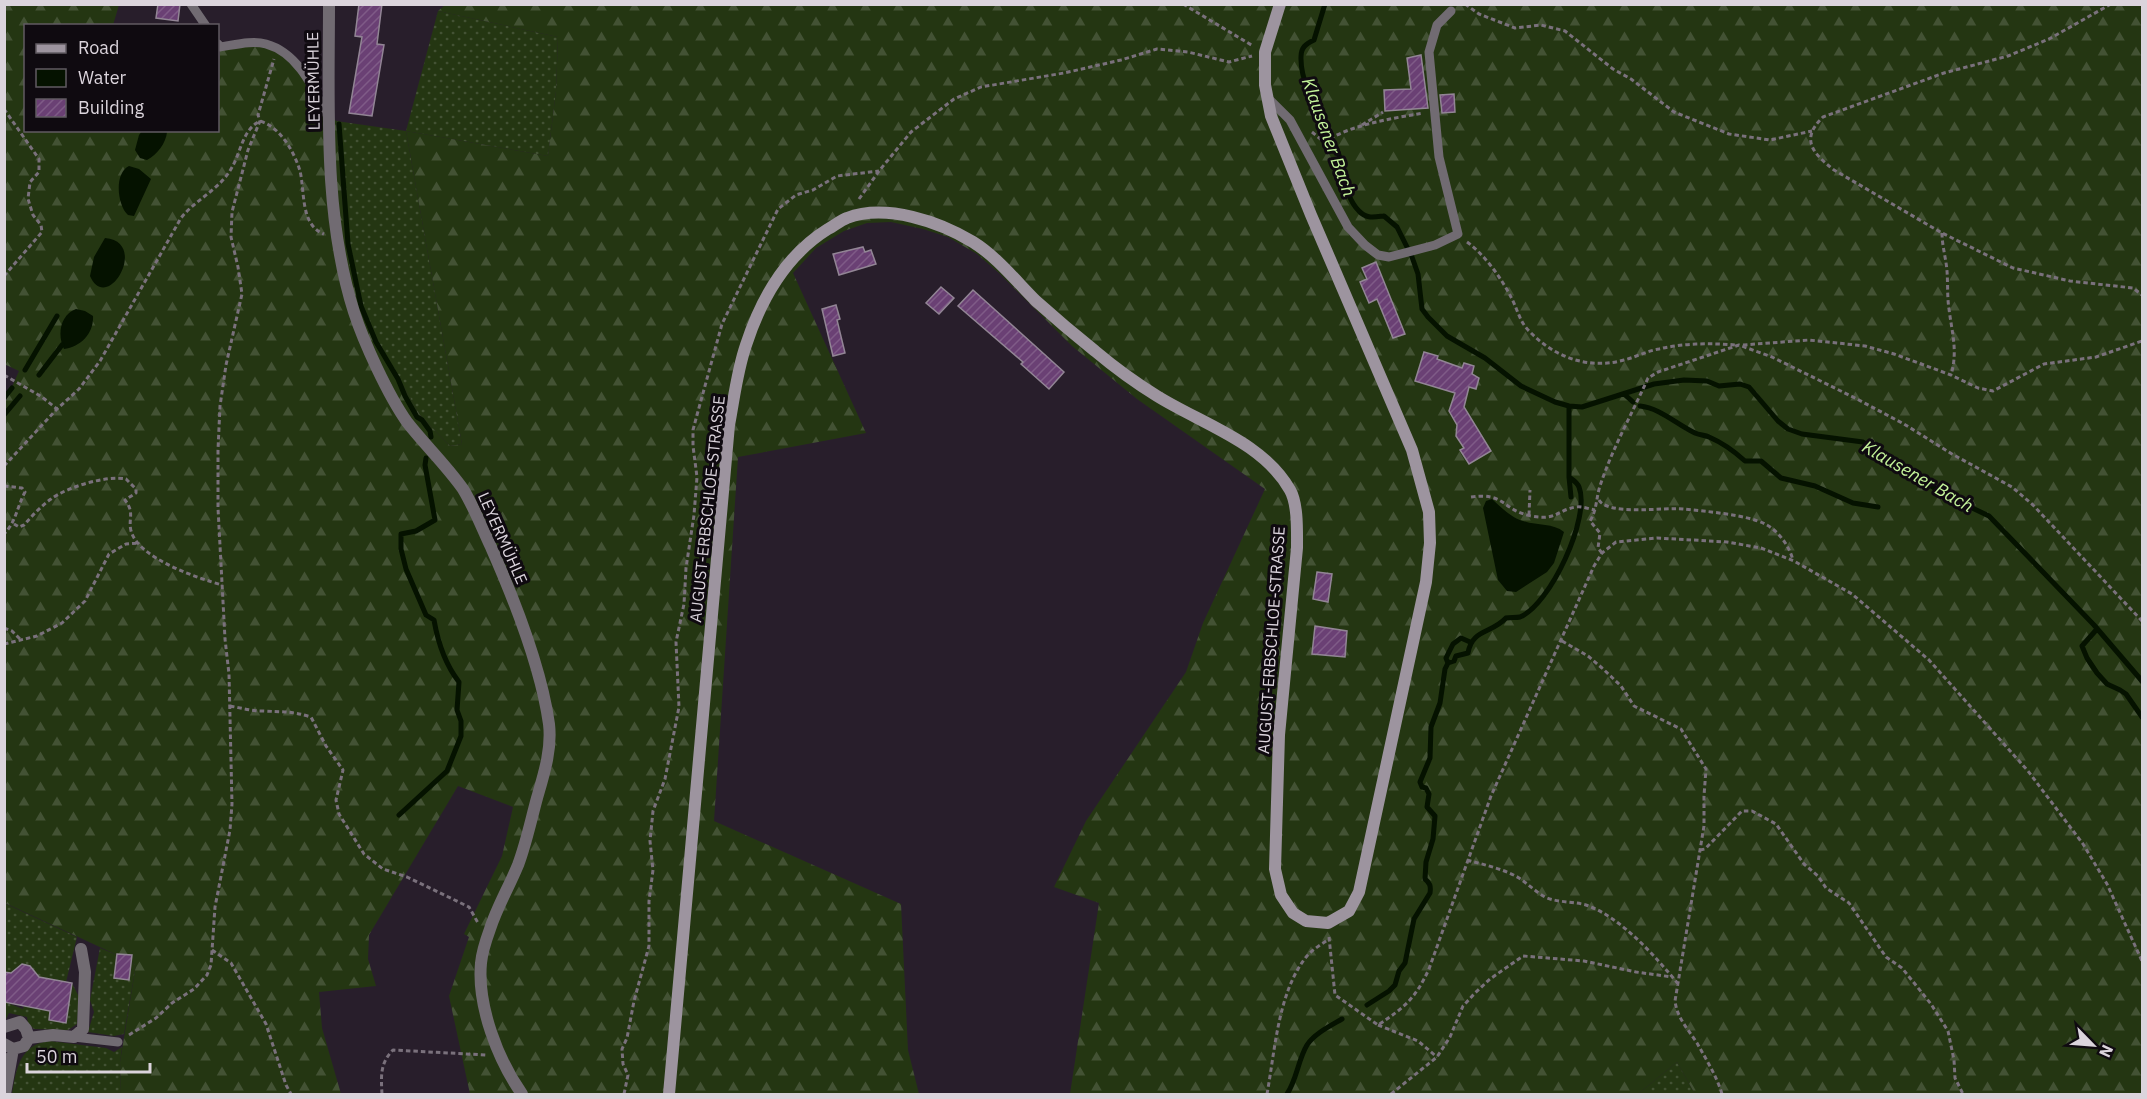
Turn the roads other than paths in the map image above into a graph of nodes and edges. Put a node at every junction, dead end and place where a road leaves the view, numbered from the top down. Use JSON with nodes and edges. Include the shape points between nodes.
{"nodes":[{"id":1,"x":191,"y":4,"type":"edge"},
{"id":2,"x":329,"y":4,"type":"edge"},
{"id":3,"x":1280,"y":4,"type":"edge"},
{"id":4,"x":1451,"y":11,"type":"dead end"},
{"id":5,"x":205,"y":24,"type":"edge"},
{"id":6,"x":219,"y":46,"type":"edge"},
{"id":7,"x":1266,"y":96,"type":"junction"},
{"id":8,"x":329,"y":119,"type":"junction"},
{"id":9,"x":81,"y":949,"type":"dead end"},
{"id":10,"x":4,"y":1026,"type":"edge"},
{"id":11,"x":74,"y":1037,"type":"junction"},
{"id":12,"x":29,"y":1038,"type":"junction"},
{"id":13,"x":118,"y":1042,"type":"road end"},
{"id":14,"x":9,"y":1047,"type":"edge"},
{"id":15,"x":5,"y":1095,"type":"edge"},
{"id":16,"x":522,"y":1095,"type":"edge"},
{"id":17,"x":669,"y":1095,"type":"edge"}],
"edges":[{"from":1,"to":5,"type":"lane"},
{"from":2,"to":8,"type":"street","name":"LEYERMÜHLE"},
{"from":3,"to":7,"type":"main road","via":[[1265,52]]},
{"from":4,"to":7,"type":"lane","via":[[1437,25],[1429,51],[1439,158],[1458,234],[1398,255],[1378,255],[1348,227],[1290,120]]},
{"from":6,"to":8,"type":"lane","via":[[265,44],[278,49],[301,69]]},
{"from":7,"to":17,"type":"main road","name":"AUGUST-ERBSCHLOE-STRASSE","via":[[1311,214],[1412,450],[1430,512],[1426,582],[1359,892],[1349,911],[1328,923],[1306,921],[1293,913],[1281,895],[1275,869],[1279,735],[1297,548],[1291,491],[1254,450],[1157,396],[1103,358],[975,243],[945,227],[908,216],[871,213],[847,218],[821,233],[787,264],[764,299],[736,382]]},
{"from":8,"to":16,"type":"street","name":"LEYERMÜHLE","via":[[337,234],[354,312],[404,418],[465,492],[505,578],[544,696],[550,728],[545,772],[519,863],[488,934],[481,962],[482,991],[490,1025],[506,1073]]},
{"from":9,"to":11,"type":"street","via":[[85,1010],[83,1029]]},
{"from":10,"to":12,"type":"street","via":[[20,1022]]},
{"from":11,"to":12,"type":"street"},
{"from":11,"to":13,"type":"lane"},
{"from":12,"to":14,"type":"street","via":[[24,1046]]},
{"from":14,"to":15,"type":"street"}]}
